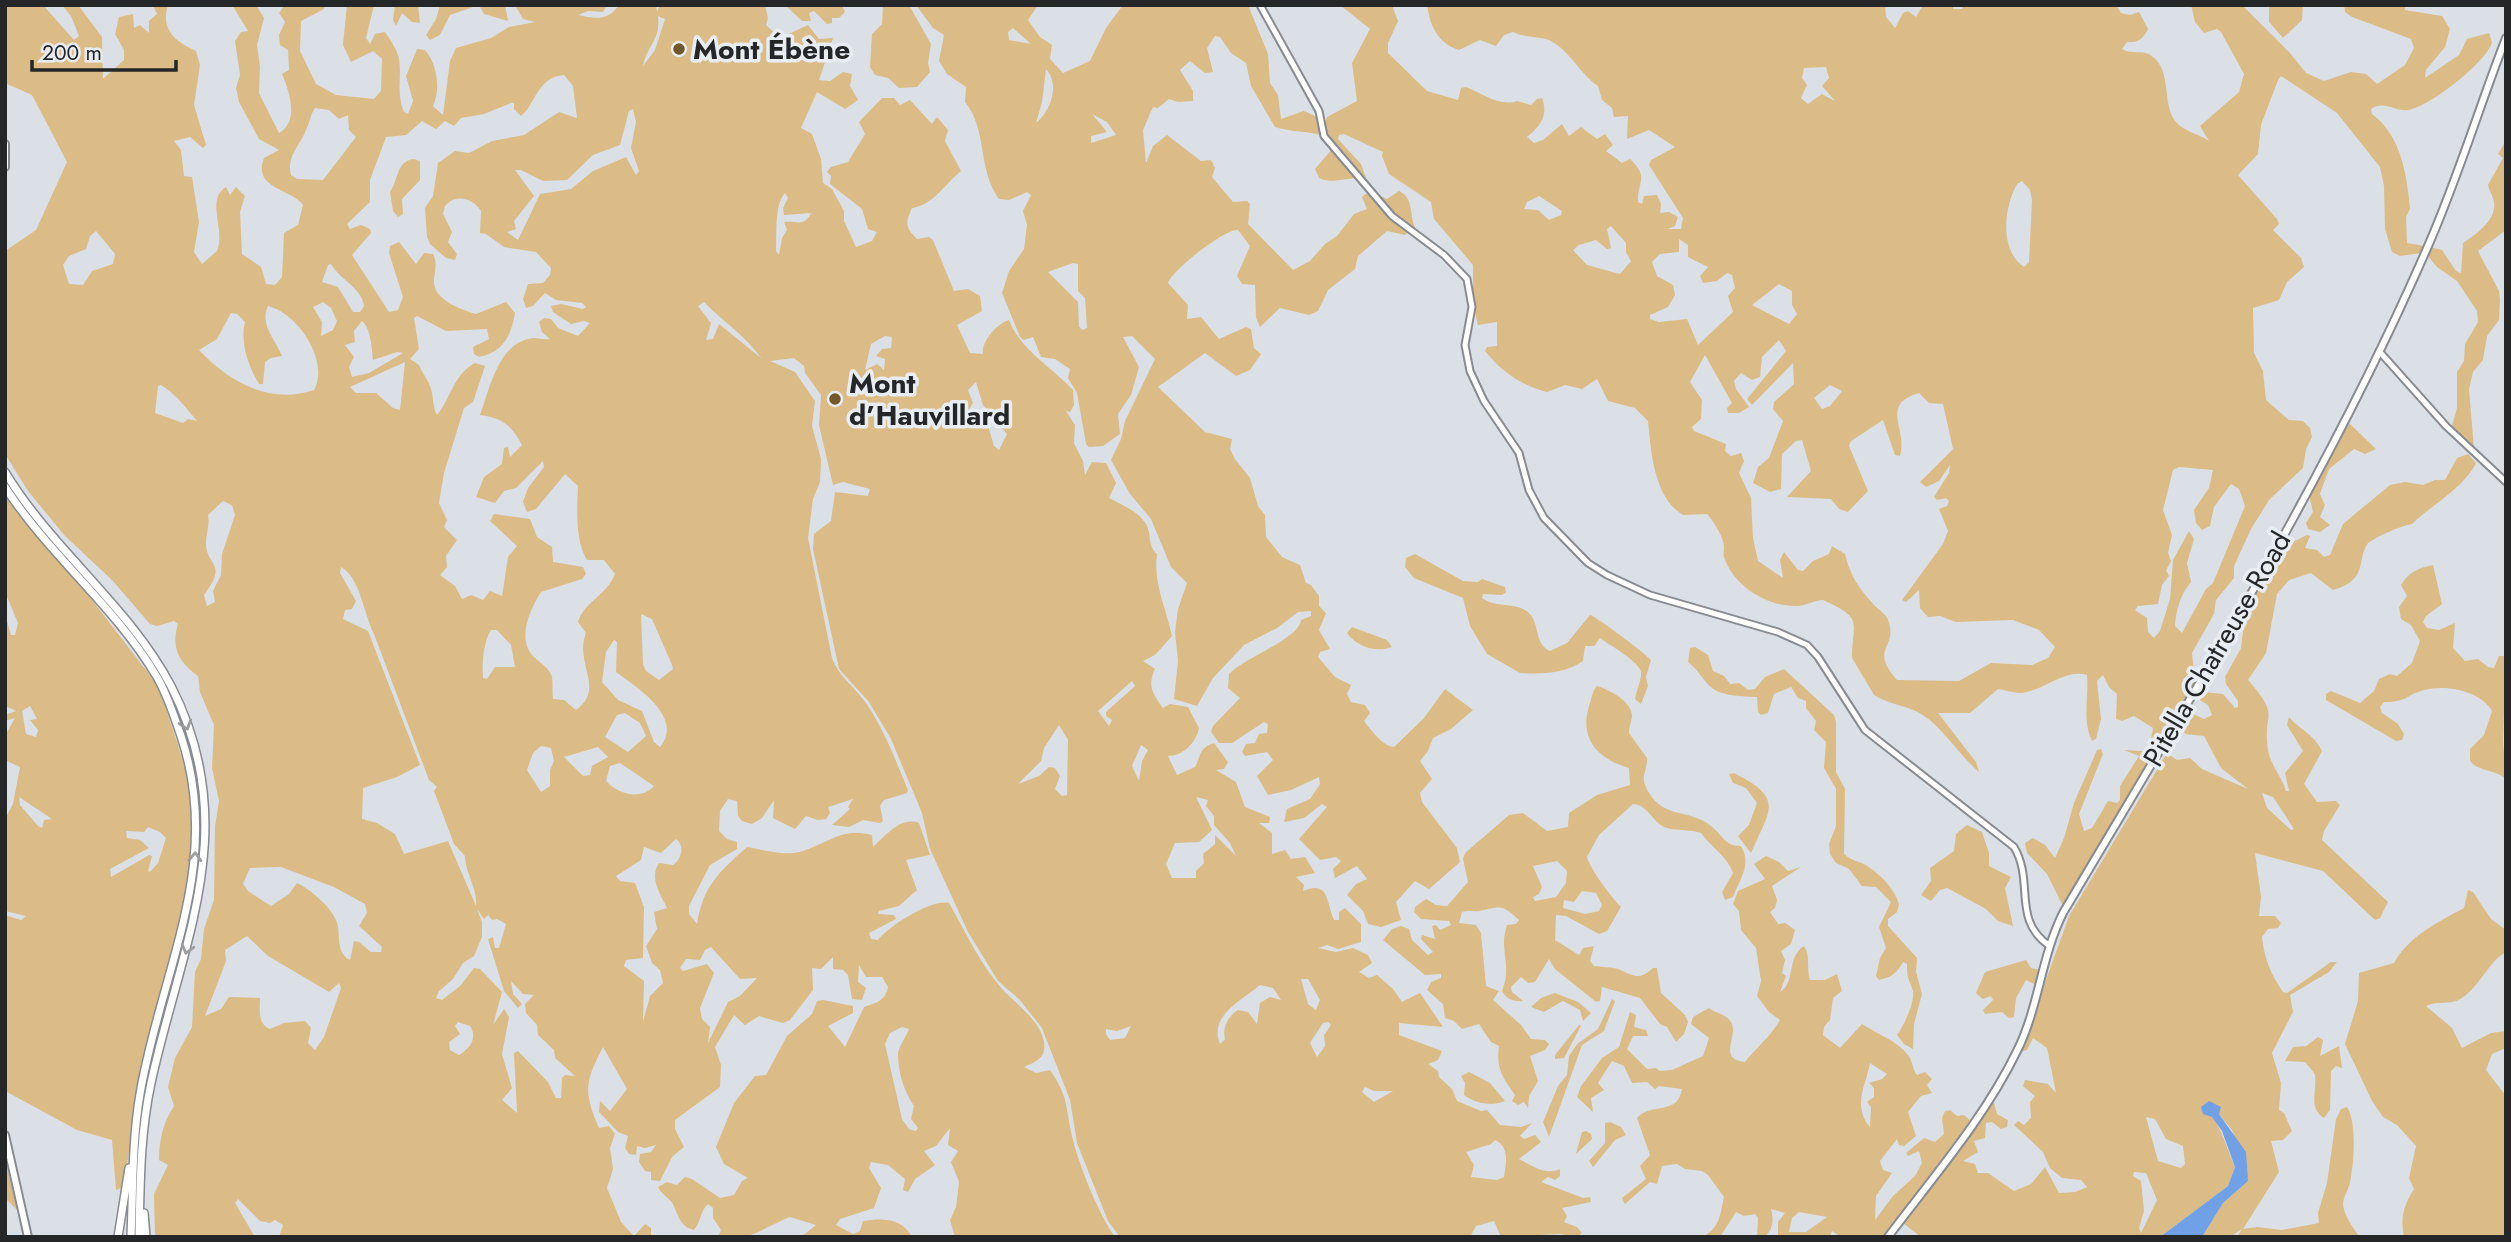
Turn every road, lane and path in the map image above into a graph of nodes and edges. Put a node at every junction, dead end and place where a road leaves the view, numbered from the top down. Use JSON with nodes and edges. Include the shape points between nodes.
{"nodes":[{"id":1,"x":1260,"y":5,"type":"edge"},
{"id":2,"x":2506,"y":38,"type":"edge"},
{"id":3,"x":5,"y":144,"type":"edge"},
{"id":4,"x":5,"y":167,"type":"edge"},
{"id":5,"x":2379,"y":351,"type":"junction"},
{"id":6,"x":5,"y":472,"type":"edge"},
{"id":7,"x":2506,"y":482,"type":"edge"},
{"id":8,"x":5,"y":486,"type":"edge"},
{"id":9,"x":2050,"y":946,"type":"junction"},
{"id":10,"x":135,"y":1128,"type":"junction"},
{"id":11,"x":5,"y":1135,"type":"edge"},
{"id":12,"x":141,"y":1167,"type":"junction"},
{"id":13,"x":28,"y":1237,"type":"edge"},
{"id":14,"x":118,"y":1237,"type":"edge"},
{"id":15,"x":131,"y":1237,"type":"edge"},
{"id":16,"x":139,"y":1237,"type":"edge"},
{"id":17,"x":146,"y":1237,"type":"edge"},
{"id":18,"x":1888,"y":1237,"type":"edge"}],
"edges":[{"from":1,"to":9,"type":"street","via":[[1319,111],[1325,139],[1396,220],[1435,247],[1467,279],[1472,307],[1465,345],[1470,371],[1515,446],[1532,498],[1544,518],[1588,563],[1607,575],[1650,595],[1778,632],[1811,648],[1865,730],[2012,845],[2021,863],[2030,926],[2036,937]]},
{"from":2,"to":5,"type":"main road","name":"Pitella Chatreuse Road","via":[[2428,246]]},
{"from":3,"to":4,"type":"main road"},
{"from":5,"to":7,"type":"street","via":[[2446,426]]},
{"from":5,"to":9,"type":"main road","name":"Pitella Chatreuse Road","via":[[2224,645],[2063,913]]},
{"from":6,"to":12,"type":"highway","one_way":true,"via":[[155,659],[179,704],[197,760],[206,841],[202,884],[150,1086]]},
{"from":10,"to":8,"type":"highway","one_way":true,"via":[[195,868],[197,816],[188,758],[158,678]]},
{"from":9,"to":18,"type":"main road","name":"Pitella Chatreuse Road","via":[[2031,1019],[2017,1052],[1963,1139]]},
{"from":10,"to":14,"type":"highway"},
{"from":10,"to":15,"type":"highway"},
{"from":11,"to":13,"type":"main road"},
{"from":12,"to":16,"type":"highway"},
{"from":12,"to":17,"type":"highway"}]}
